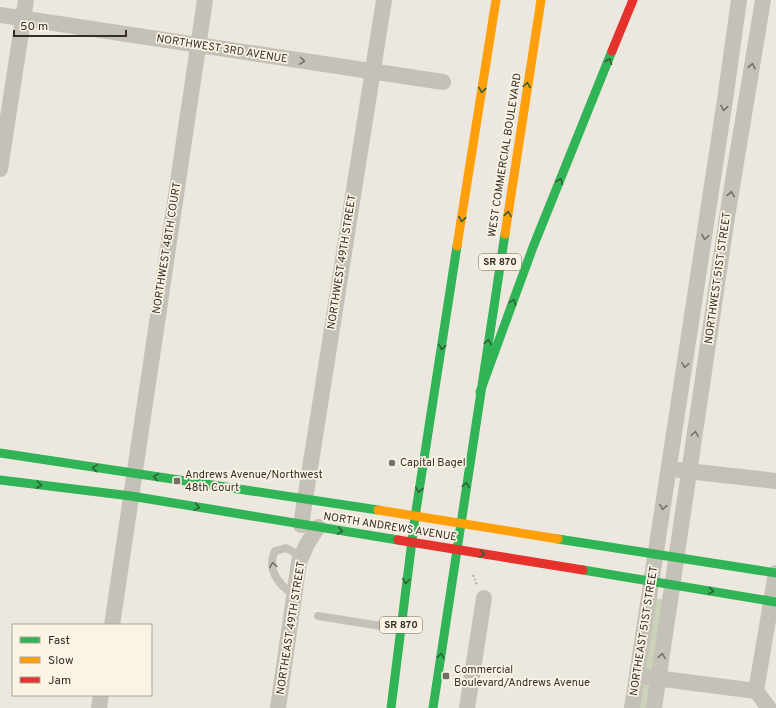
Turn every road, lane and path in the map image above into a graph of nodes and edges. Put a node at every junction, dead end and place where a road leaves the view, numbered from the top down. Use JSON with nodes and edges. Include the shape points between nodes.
{"nodes":[{"id":1,"x":26,"y":0,"type":"edge"},
{"id":2,"x":205,"y":0,"type":"edge"},
{"id":3,"x":384,"y":0,"type":"edge"},
{"id":4,"x":496,"y":0,"type":"edge"},
{"id":5,"x":541,"y":0,"type":"edge"},
{"id":6,"x":634,"y":0,"type":"edge"},
{"id":7,"x":738,"y":0,"type":"edge"},
{"id":8,"x":763,"y":0,"type":"edge"},
{"id":9,"x":0,"y":15,"type":"edge"},
{"id":10,"x":23,"y":19,"type":"junction"},
{"id":11,"x":198,"y":45,"type":"junction"},
{"id":12,"x":373,"y":72,"type":"junction"},
{"id":13,"x":443,"y":82,"type":"dead end"},
{"id":14,"x":0,"y":169,"type":"edge"},
{"id":15,"x":480,"y":392,"type":"junction"},
{"id":16,"x":0,"y":454,"type":"edge"},
{"id":17,"x":670,"y":469,"type":"junction"},
{"id":18,"x":689,"y":472,"type":"junction"},
{"id":19,"x":133,"y":474,"type":"junction"},
{"id":20,"x":0,"y":480,"type":"edge"},
{"id":21,"x":776,"y":481,"type":"edge"},
{"id":22,"x":131,"y":496,"type":"junction"},
{"id":23,"x":305,"y":499,"type":"junction"},
{"id":24,"x":415,"y":517,"type":"junction"},
{"id":25,"x":461,"y":523,"type":"junction"},
{"id":26,"x":301,"y":525,"type":"junction"},
{"id":27,"x":318,"y":527,"type":"junction"},
{"id":28,"x":411,"y":543,"type":"junction"},
{"id":29,"x":457,"y":550,"type":"junction"},
{"id":30,"x":656,"y":553,"type":"junction"},
{"id":31,"x":677,"y":556,"type":"junction"},
{"id":32,"x":299,"y":562,"type":"junction"},
{"id":33,"x":776,"y":573,"type":"edge"},
{"id":34,"x":652,"y":582,"type":"junction"},
{"id":35,"x":672,"y":585,"type":"junction"},
{"id":36,"x":294,"y":594,"type":"junction"},
{"id":37,"x":484,"y":598,"type":"dead end"},
{"id":38,"x":773,"y":602,"type":"edge"},
{"id":39,"x":318,"y":616,"type":"dead end"},
{"id":40,"x":112,"y":624,"type":"edge"},
{"id":41,"x":400,"y":630,"type":"junction"},
{"id":42,"x":638,"y":675,"type":"junction"},
{"id":43,"x":659,"y":678,"type":"junction"},
{"id":44,"x":756,"y":691,"type":"junction"},
{"id":45,"x":101,"y":696,"type":"edge"},
{"id":46,"x":99,"y":708,"type":"edge"},
{"id":47,"x":278,"y":708,"type":"edge"},
{"id":48,"x":391,"y":708,"type":"edge"},
{"id":49,"x":433,"y":708,"type":"edge"},
{"id":50,"x":467,"y":708,"type":"edge"},
{"id":51,"x":632,"y":708,"type":"edge"},
{"id":52,"x":654,"y":708,"type":"edge"},
{"id":53,"x":769,"y":708,"type":"edge"}],
"edges":[{"from":1,"to":10,"type":"street"},
{"from":2,"to":11,"type":"street","name":"NORTHWEST 48TH COURT"},
{"from":3,"to":12,"type":"street","name":"NORTHWEST 49TH STREET"},
{"from":4,"to":24,"type":"main road","number":"SR 870","one_way":true},
{"from":15,"to":5,"type":"main road","name":"WEST COMMERCIAL BOULEVARD","number":"SR 870","one_way":true},
{"from":15,"to":6,"type":"main road","one_way":true,"via":[[528,261]]},
{"from":7,"to":17,"type":"street","name":"NORTHWEST 51ST STREET","one_way":true},
{"from":18,"to":8,"type":"street","name":"NORTHWEST 51ST STREET","one_way":true},
{"from":9,"to":10,"type":"street","name":"NORTHWEST 3RD AVENUE"},
{"from":10,"to":11,"type":"street","name":"NORTHWEST 3RD AVENUE"},
{"from":10,"to":14,"type":"street"},
{"from":11,"to":12,"type":"street","name":"NORTHWEST 3RD AVENUE","one_way":true},
{"from":11,"to":19,"type":"street","name":"NORTHWEST 48TH COURT"},
{"from":12,"to":13,"type":"street","name":"NORTHWEST 3RD AVENUE"},
{"from":12,"to":23,"type":"street","name":"NORTHWEST 49TH STREET"},
{"from":25,"to":15,"type":"main road","name":"WEST COMMERCIAL BOULEVARD","number":"SR 870","one_way":true},
{"from":19,"to":16,"type":"main road","name":"NORTH ANDREWS AVENUE","one_way":true},
{"from":17,"to":18,"type":"street"},
{"from":17,"to":30,"type":"street","name":"NORTHWEST 51ST STREET","one_way":true},
{"from":18,"to":21,"type":"street"},
{"from":18,"to":31,"type":"street","name":"NORTHWEST 51ST STREET"},
{"from":19,"to":22,"type":"street","name":"NORTHWEST 48TH COURT"},
{"from":23,"to":19,"type":"main road","name":"NORTH ANDREWS AVENUE","one_way":true},
{"from":20,"to":22,"type":"main road","name":"NORTH ANDREWS AVENUE","one_way":true},
{"from":22,"to":26,"type":"main road","name":"NORTH ANDREWS AVENUE","one_way":true},
{"from":22,"to":40,"type":"street","name":"NORTHWEST 48TH COURT"},
{"from":23,"to":24,"type":"main road","name":"NORTH ANDREWS AVENUE"},
{"from":23,"to":26,"type":"street","name":"NORTHWEST 49TH STREET"},
{"from":24,"to":25,"type":"main road","name":"NORTH ANDREWS AVENUE"},
{"from":24,"to":28,"type":"main road","number":"SR 870"},
{"from":25,"to":29,"type":"main road","name":"WEST COMMERCIAL BOULEVARD","number":"SR 870"},
{"from":25,"to":30,"type":"main road","name":"NORTH ANDREWS AVENUE"},
{"from":26,"to":27,"type":"main road","name":"NORTH ANDREWS AVENUE"},
{"from":27,"to":28,"type":"main road","name":"NORTH ANDREWS AVENUE","one_way":true},
{"from":27,"to":32,"type":"street","name":"NORTHEAST 49TH STREET"},
{"from":28,"to":29,"type":"main road","name":"NORTH ANDREWS AVENUE"},
{"from":28,"to":41,"type":"main road","number":"SR 870","one_way":true},
{"from":29,"to":34,"type":"main road","name":"NORTH ANDREWS AVENUE","one_way":true},
{"from":49,"to":29,"type":"main road","number":"SR 870","one_way":true},
{"from":30,"to":31,"type":"main road","name":"NORTH ANDREWS AVENUE"},
{"from":30,"to":34,"type":"street","name":"NORTHEAST 51ST STREET"},
{"from":31,"to":33,"type":"main road","name":"NORTH ANDREWS AVENUE"},
{"from":31,"to":35,"type":"street","name":"NORTHEAST 51ST STREET"},
{"from":32,"to":36,"type":"street","name":"NORTHEAST 49TH STREET"},
{"from":36,"to":32,"type":"lane","one_way":true,"via":[[281,586],[276,579],[272,558],[275,552],[286,548],[294,552]]},
{"from":33,"to":38,"type":"street"},
{"from":34,"to":35,"type":"main road","name":"NORTH ANDREWS AVENUE"},
{"from":34,"to":42,"type":"street","name":"NORTHEAST 51ST STREET"},
{"from":35,"to":38,"type":"main road","name":"NORTH ANDREWS AVENUE","one_way":true},
{"from":43,"to":35,"type":"street","name":"NORTHEAST 51ST STREET","one_way":true},
{"from":36,"to":47,"type":"street","name":"NORTHEAST 49TH STREET"},
{"from":37,"to":50,"type":"street"},
{"from":38,"to":44,"type":"street"},
{"from":39,"to":41,"type":"lane"},
{"from":41,"to":48,"type":"main road","number":"SR 870"},
{"from":42,"to":43,"type":"street"},
{"from":42,"to":51,"type":"street","name":"NORTHEAST 51ST STREET"},
{"from":43,"to":44,"type":"street"},
{"from":43,"to":52,"type":"street","name":"NORTHEAST 51ST STREET"},
{"from":44,"to":53,"type":"street"},
{"from":45,"to":46,"type":"street"}]}
